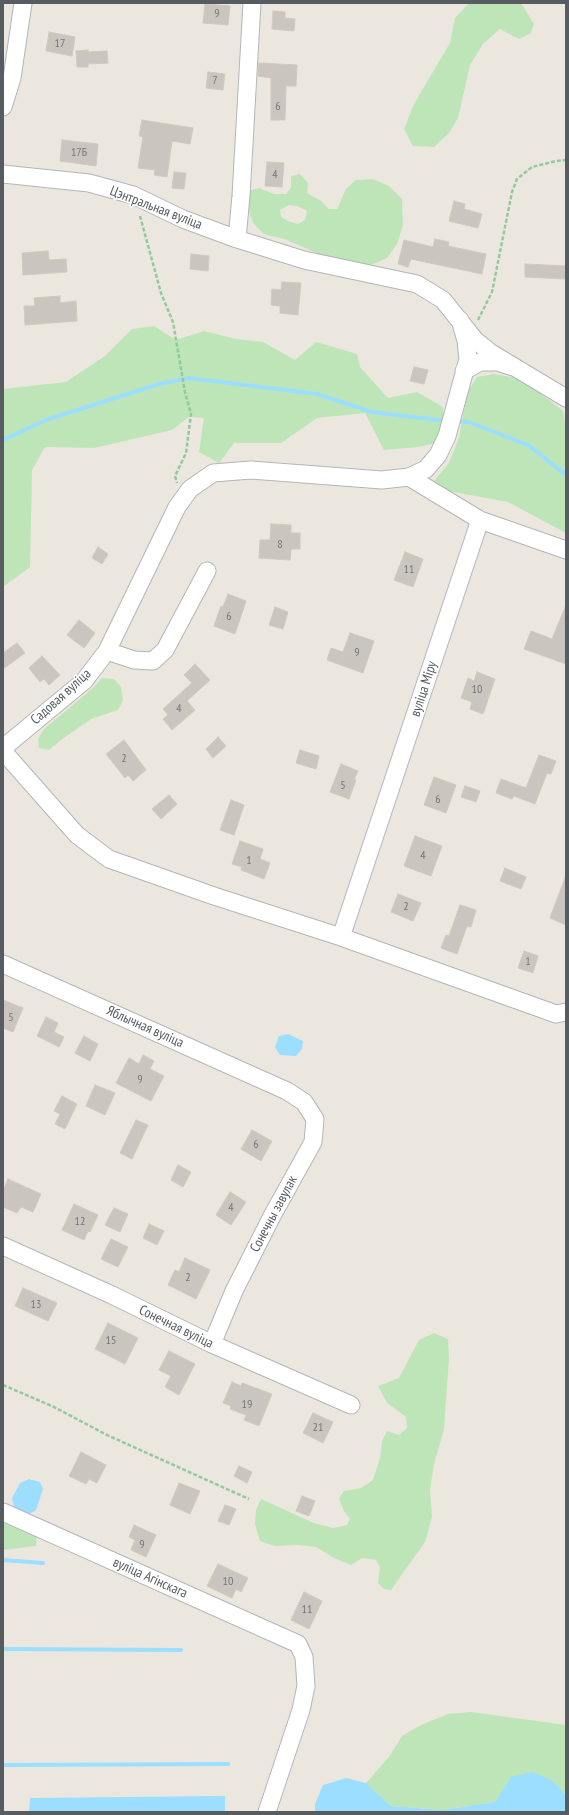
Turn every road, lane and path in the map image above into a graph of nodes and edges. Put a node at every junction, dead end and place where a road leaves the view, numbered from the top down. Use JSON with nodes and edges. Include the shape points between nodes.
{"nodes":[{"id":1,"x":23,"y":3,"type":"edge"},
{"id":2,"x":252,"y":3,"type":"edge"},
{"id":3,"x":3,"y":106,"type":"edge"},
{"id":4,"x":566,"y":160,"type":"edge"},
{"id":5,"x":3,"y":174,"type":"edge"},
{"id":6,"x":133,"y":196,"type":"junction"},
{"id":7,"x":237,"y":239,"type":"junction"},
{"id":8,"x":460,"y":320,"type":"junction"},
{"id":9,"x":474,"y":339,"type":"junction"},
{"id":10,"x":516,"y":368,"type":"junction"},
{"id":11,"x":464,"y":371,"type":"junction"},
{"id":12,"x":566,"y":398,"type":"edge"},
{"id":13,"x":409,"y":477,"type":"junction"},
{"id":14,"x":182,"y":500,"type":"junction"},
{"id":15,"x":480,"y":520,"type":"junction"},
{"id":16,"x":566,"y":550,"type":"edge"},
{"id":17,"x":207,"y":571,"type":"dead end"},
{"id":18,"x":107,"y":651,"type":"junction"},
{"id":19,"x":3,"y":749,"type":"edge"},
{"id":20,"x":341,"y":936,"type":"junction"},
{"id":21,"x":3,"y":964,"type":"edge"},
{"id":22,"x":566,"y":1012,"type":"edge"},
{"id":23,"x":287,"y":1091,"type":"joint"},
{"id":24,"x":3,"y":1246,"type":"edge"},
{"id":25,"x":212,"y":1344,"type":"junction"},
{"id":26,"x":3,"y":1385,"type":"edge"},
{"id":27,"x":351,"y":1405,"type":"dead end"},
{"id":28,"x":249,"y":1499,"type":"dead end"},
{"id":29,"x":3,"y":1512,"type":"edge"},
{"id":30,"x":267,"y":1812,"type":"edge"}],
"edges":[{"from":1,"to":3,"type":"street","via":[[12,78]]},
{"from":2,"to":7,"type":"street"},
{"from":4,"to":9,"type":"path","via":[[532,167],[517,180],[512,192],[492,292],[479,316]]},
{"from":5,"to":6,"type":"street","name":"Цэнтральная вуліца","via":[[88,183]]},
{"from":6,"to":7,"type":"street","name":"Цэнтральная вуліца"},
{"from":6,"to":14,"type":"path","via":[[161,293],[173,322],[184,392],[191,414],[186,453],[175,476]]},
{"from":7,"to":8,"type":"street","name":"Цэнтральная вуліца","via":[[304,260],[417,284],[443,300]]},
{"from":8,"to":9,"type":"street","name":"Цэнтральная вуліца"},
{"from":8,"to":11,"type":"street","name":"Цэнтральная вуліца","via":[[468,359]]},
{"from":9,"to":10,"type":"street","name":"Цэнтральная вуліца"},
{"from":10,"to":11,"type":"street","via":[[497,362],[480,362]]},
{"from":10,"to":12,"type":"street"},
{"from":11,"to":13,"type":"street","name":"Цэнтральная вуліца","via":[[447,436],[438,455],[426,469]]},
{"from":13,"to":14,"type":"street","name":"Садовая вуліца","via":[[382,480],[251,470],[213,473],[190,489]]},
{"from":13,"to":15,"type":"street"},
{"from":14,"to":18,"type":"street","name":"Садовая вуліца"},
{"from":15,"to":16,"type":"street"},
{"from":15,"to":20,"type":"street","name":"вуліца Міру"},
{"from":17,"to":18,"type":"street","via":[[165,650],[153,662],[134,660]]},
{"from":18,"to":19,"type":"street","name":"Садовая вуліца","via":[[84,681]]},
{"from":19,"to":20,"type":"street","via":[[77,835],[109,858],[214,896]]},
{"from":20,"to":22,"type":"street","via":[[556,1014]]},
{"from":21,"to":23,"type":"street","name":"Яблычная вуліца"},
{"from":23,"to":25,"type":"street","name":"Сонечны завулак","via":[[304,1102],[315,1119],[314,1142],[234,1291]]},
{"from":24,"to":25,"type":"street","name":"Сонечная вуліца"},
{"from":25,"to":27,"type":"street","name":"Сонечная вуліца"},
{"from":26,"to":28,"type":"path"},
{"from":29,"to":30,"type":"street","name":"вуліца Агінскага","via":[[298,1644],[304,1657],[306,1686],[301,1710]]}]}
